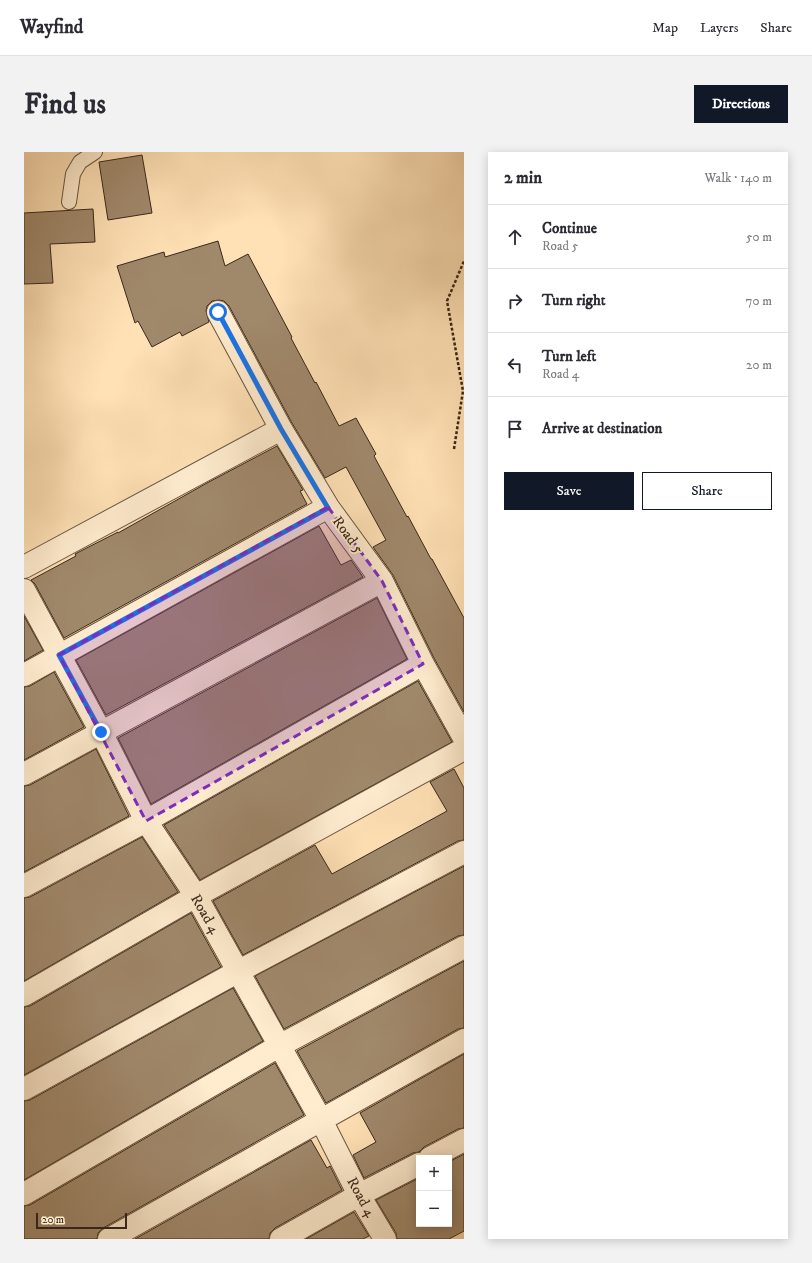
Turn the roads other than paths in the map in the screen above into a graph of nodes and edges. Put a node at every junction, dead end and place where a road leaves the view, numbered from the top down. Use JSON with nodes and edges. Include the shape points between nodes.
{"nodes":[{"id":1,"x":95,"y":152,"type":"edge"},
{"id":2,"x":69,"y":202,"type":"dead end"},
{"id":3,"x":218,"y":312,"type":"dead end"},
{"id":4,"x":281,"y":429,"type":"junction"},
{"id":5,"x":328,"y":508,"type":"junction"},
{"id":6,"x":24,"y":566,"type":"edge"},
{"id":7,"x":382,"y":581,"type":"junction"},
{"id":8,"x":24,"y":590,"type":"edge"},
{"id":9,"x":59,"y":655,"type":"junction"},
{"id":10,"x":423,"y":664,"type":"junction"},
{"id":11,"x":24,"y":675,"type":"edge"},
{"id":12,"x":101,"y":732,"type":"junction"},
{"id":13,"x":464,"y":738,"type":"edge"},
{"id":14,"x":464,"y":749,"type":"edge"},
{"id":15,"x":24,"y":774,"type":"edge"},
{"id":16,"x":146,"y":821,"type":"junction"},
{"id":17,"x":464,"y":852,"type":"edge"},
{"id":18,"x":24,"y":886,"type":"edge"},
{"id":19,"x":196,"y":896,"type":"junction"},
{"id":20,"x":464,"y":947,"type":"edge"},
{"id":21,"x":237,"y":972,"type":"junction"},
{"id":22,"x":24,"y":995,"type":"edge"},
{"id":23,"x":464,"y":1040,"type":"edge"},
{"id":24,"x":279,"y":1046,"type":"junction"},
{"id":25,"x":24,"y":1089,"type":"edge"},
{"id":26,"x":321,"y":1120,"type":"junction"},
{"id":27,"x":464,"y":1140,"type":"edge"},
{"id":28,"x":436,"y":1155,"type":"edge"},
{"id":29,"x":416,"y":1166,"type":"edge"},
{"id":30,"x":24,"y":1194,"type":"edge"},
{"id":31,"x":359,"y":1195,"type":"junction"},
{"id":32,"x":109,"y":1239,"type":"edge"},
{"id":33,"x":281,"y":1239,"type":"edge"},
{"id":34,"x":385,"y":1239,"type":"edge"}],
"edges":[{"from":1,"to":2,"type":"lane","via":[[80,162],[73,174]]},
{"from":3,"to":4,"type":"street","name":"Road 5"},
{"from":4,"to":5,"type":"street","name":"Road 5"},
{"from":4,"to":6,"type":"street"},
{"from":5,"to":7,"type":"street","name":"Road 5"},
{"from":5,"to":9,"type":"street"},
{"from":7,"to":10,"type":"street","name":"Road 5"},
{"from":7,"to":12,"type":"street"},
{"from":8,"to":9,"type":"street","name":"Road 4"},
{"from":9,"to":11,"type":"street"},
{"from":9,"to":12,"type":"street","name":"Road 4"},
{"from":10,"to":13,"type":"street","name":"Road 5"},
{"from":10,"to":16,"type":"street"},
{"from":12,"to":15,"type":"street"},
{"from":12,"to":16,"type":"street","name":"Road 4"},
{"from":14,"to":19,"type":"street"},
{"from":16,"to":18,"type":"street"},
{"from":16,"to":19,"type":"street","name":"Road 4"},
{"from":17,"to":21,"type":"street"},
{"from":19,"to":21,"type":"street","name":"Road 4"},
{"from":19,"to":22,"type":"street"},
{"from":20,"to":24,"type":"street"},
{"from":21,"to":24,"type":"street","name":"Road 4"},
{"from":21,"to":25,"type":"street"},
{"from":23,"to":26,"type":"street"},
{"from":24,"to":26,"type":"street","name":"Road 4"},
{"from":24,"to":30,"type":"street"},
{"from":26,"to":31,"type":"street","name":"Road 4"},
{"from":26,"to":32,"type":"street"},
{"from":27,"to":28,"type":"street"},
{"from":29,"to":31,"type":"street"},
{"from":31,"to":33,"type":"street"},
{"from":31,"to":34,"type":"street","name":"Road 4"}]}
